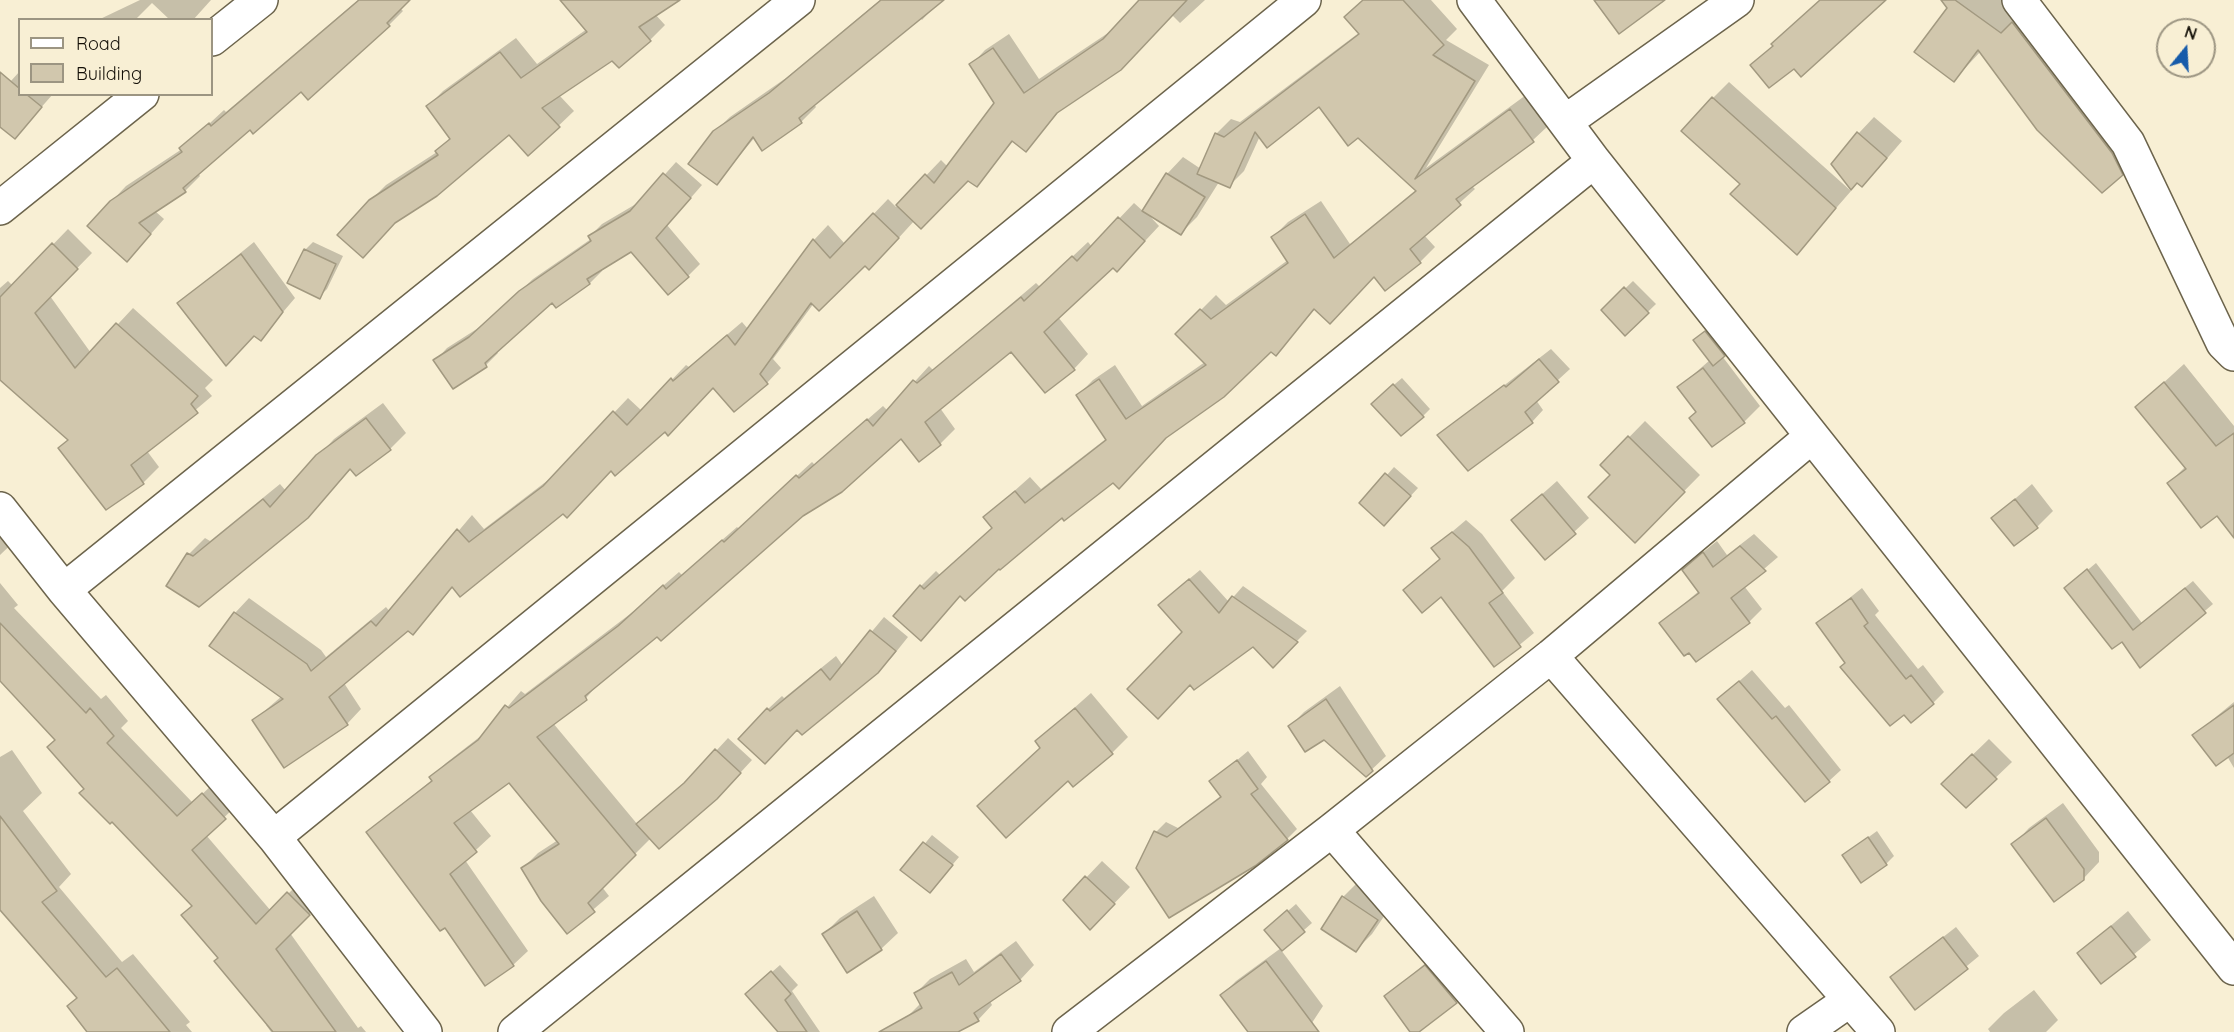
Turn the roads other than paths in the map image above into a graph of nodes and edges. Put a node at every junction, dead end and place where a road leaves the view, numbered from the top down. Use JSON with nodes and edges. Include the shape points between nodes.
{"nodes":[{"id":1,"x":261,"y":0,"type":"edge"},
{"id":2,"x":798,"y":0,"type":"edge"},
{"id":3,"x":1304,"y":0,"type":"edge"},
{"id":4,"x":1474,"y":0,"type":"edge"},
{"id":5,"x":1737,"y":0,"type":"edge"},
{"id":6,"x":2019,"y":0,"type":"edge"},
{"id":7,"x":213,"y":38,"type":"edge"},
{"id":8,"x":140,"y":96,"type":"edge"},
{"id":9,"x":1565,"y":122,"type":"junction"},
{"id":10,"x":1594,"y":161,"type":"junction"},
{"id":11,"x":0,"y":208,"type":"edge"},
{"id":12,"x":2230,"y":348,"type":"edge"},
{"id":13,"x":1811,"y":437,"type":"junction"},
{"id":14,"x":0,"y":509,"type":"edge"},
{"id":15,"x":64,"y":590,"type":"junction"},
{"id":16,"x":1551,"y":656,"type":"junction"},
{"id":17,"x":1332,"y":830,"type":"junction"},
{"id":18,"x":274,"y":837,"type":"junction"},
{"id":19,"x":2234,"y":968,"type":"edge"},
{"id":20,"x":1850,"y":1000,"type":"junction"},
{"id":21,"x":425,"y":1032,"type":"edge"},
{"id":22,"x":515,"y":1032,"type":"edge"},
{"id":23,"x":1069,"y":1032,"type":"edge"},
{"id":24,"x":1507,"y":1032,"type":"edge"},
{"id":25,"x":1804,"y":1032,"type":"edge"},
{"id":26,"x":1878,"y":1032,"type":"edge"}],
"edges":[{"from":1,"to":7,"type":"street"},
{"from":2,"to":15,"type":"street"},
{"from":3,"to":18,"type":"street"},
{"from":4,"to":9,"type":"street"},
{"from":5,"to":9,"type":"street"},
{"from":6,"to":12,"type":"street","via":[[2128,143]]},
{"from":8,"to":11,"type":"street"},
{"from":9,"to":10,"type":"street"},
{"from":10,"to":13,"type":"street"},
{"from":10,"to":22,"type":"street"},
{"from":13,"to":16,"type":"street"},
{"from":13,"to":19,"type":"street"},
{"from":14,"to":15,"type":"street"},
{"from":15,"to":18,"type":"street"},
{"from":16,"to":17,"type":"street"},
{"from":16,"to":20,"type":"street"},
{"from":17,"to":23,"type":"street"},
{"from":17,"to":24,"type":"street"},
{"from":18,"to":21,"type":"street"},
{"from":20,"to":25,"type":"street"},
{"from":20,"to":26,"type":"street"}]}
